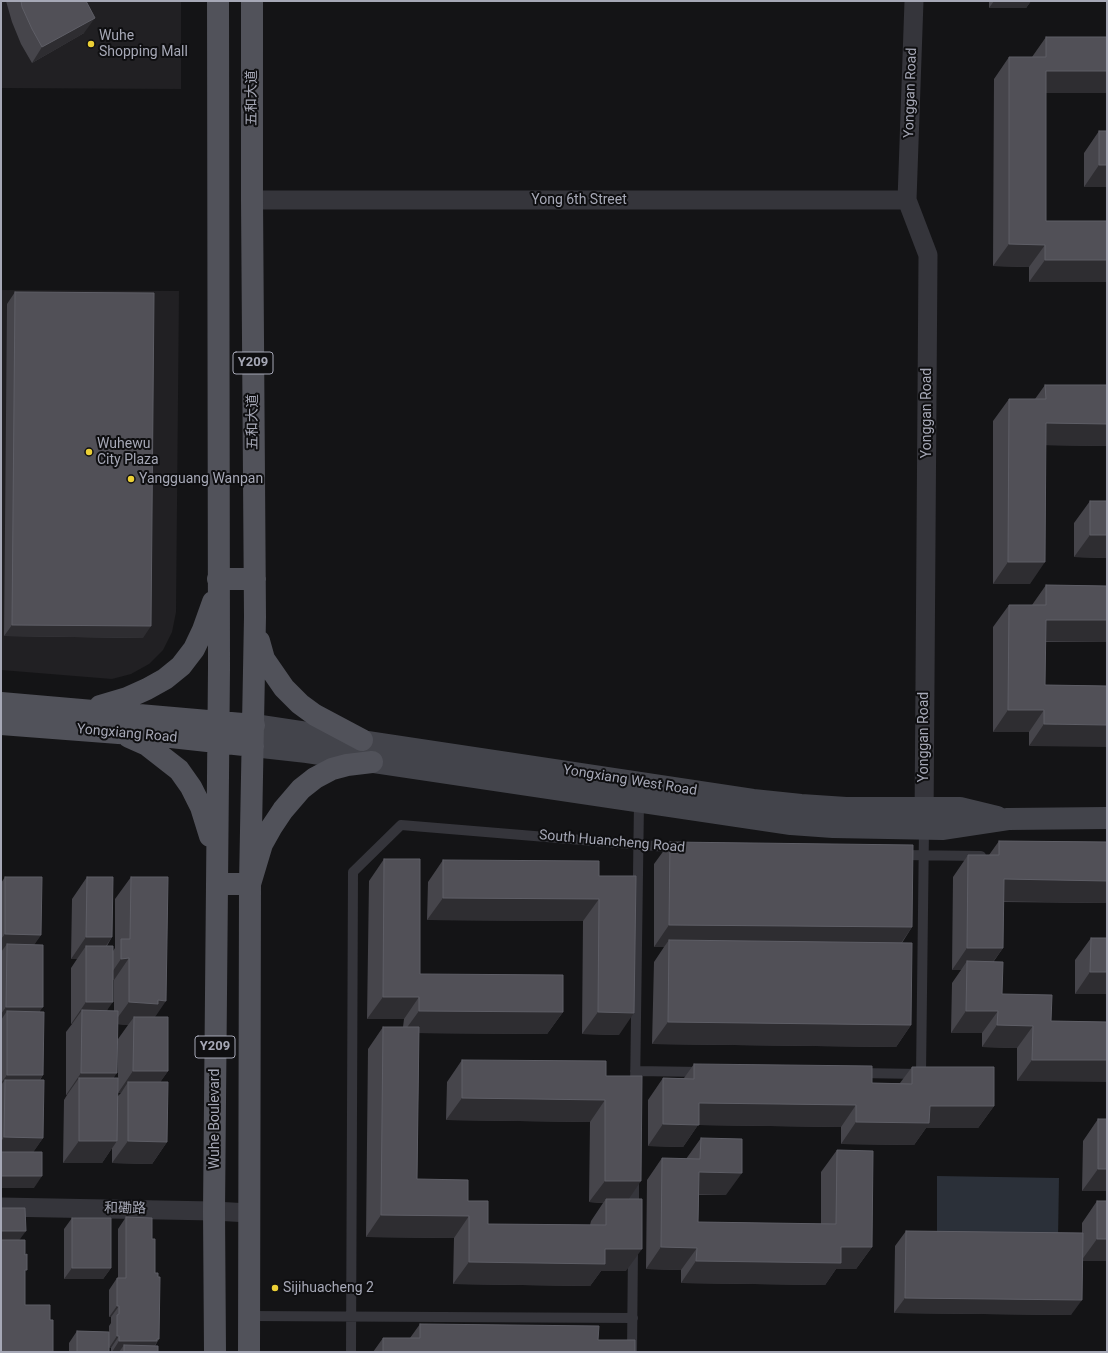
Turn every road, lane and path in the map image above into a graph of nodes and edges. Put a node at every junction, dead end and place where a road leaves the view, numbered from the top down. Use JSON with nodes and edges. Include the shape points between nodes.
{"nodes":[{"id":1,"x":218,"y":1,"type":"edge"},
{"id":2,"x":252,"y":1,"type":"edge"},
{"id":3,"x":914,"y":1,"type":"edge"},
{"id":4,"x":252,"y":200,"type":"junction"},
{"id":5,"x":907,"y":200,"type":"junction"},
{"id":6,"x":255,"y":579,"type":"junction"},
{"id":7,"x":218,"y":581,"type":"junction"},
{"id":8,"x":255,"y":617,"type":"junction"},
{"id":9,"x":1,"y":703,"type":"edge"},
{"id":10,"x":79,"y":710,"type":"junction"},
{"id":11,"x":1,"y":724,"type":"edge"},
{"id":12,"x":254,"y":725,"type":"junction"},
{"id":13,"x":110,"y":732,"type":"junction"},
{"id":14,"x":218,"y":732,"type":"junction"},
{"id":15,"x":362,"y":740,"type":"junction"},
{"id":16,"x":253,"y":746,"type":"junction"},
{"id":17,"x":372,"y":762,"type":"junction"},
{"id":18,"x":639,"y":802,"type":"junction"},
{"id":19,"x":924,"y":818,"type":"junction"},
{"id":20,"x":1107,"y":818,"type":"edge"},
{"id":21,"x":637,"y":844,"type":"junction"},
{"id":22,"x":693,"y":849,"type":"edge"},
{"id":23,"x":891,"y":855,"type":"edge"},
{"id":24,"x":923,"y":856,"type":"junction"},
{"id":25,"x":987,"y":856,"type":"edge"},
{"id":26,"x":217,"y":874,"type":"junction"},
{"id":27,"x":250,"y":884,"type":"junction"},
{"id":28,"x":635,"y":1071,"type":"junction"},
{"id":29,"x":714,"y":1072,"type":"edge"},
{"id":30,"x":850,"y":1073,"type":"edge"},
{"id":31,"x":635,"y":1103,"type":"edge"},
{"id":32,"x":634,"y":1167,"type":"edge"},
{"id":33,"x":1,"y":1207,"type":"edge"},
{"id":34,"x":214,"y":1211,"type":"junction"},
{"id":35,"x":249,"y":1213,"type":"junction"},
{"id":36,"x":634,"y":1222,"type":"edge"},
{"id":37,"x":633,"y":1238,"type":"edge"},
{"id":38,"x":249,"y":1316,"type":"junction"},
{"id":39,"x":351,"y":1316,"type":"junction"},
{"id":40,"x":633,"y":1318,"type":"junction"},
{"id":41,"x":214,"y":1352,"type":"edge"},
{"id":42,"x":249,"y":1352,"type":"edge"},
{"id":43,"x":351,"y":1352,"type":"edge"},
{"id":44,"x":632,"y":1352,"type":"edge"}],
"edges":[{"from":1,"to":7,"type":"main road","number":"Y209"},
{"from":2,"to":4,"type":"main road","name":"五和大道","number":"Y209"},
{"from":3,"to":5,"type":"street","name":"Yonggan Road"},
{"from":4,"to":5,"type":"street","name":"Yong 6th Street"},
{"from":4,"to":6,"type":"main road","name":"五和大道","number":"Y209"},
{"from":5,"to":19,"type":"street","name":"Yonggan Road","via":[[928,255]]},
{"from":6,"to":7,"type":"main road"},
{"from":6,"to":8,"type":"main road","name":"五和大道","number":"Y209"},
{"from":7,"to":10,"type":"main road","via":[[203,630],[194,649],[181,666],[165,679],[127,698]]},
{"from":7,"to":14,"type":"main road","number":"Y209"},
{"from":8,"to":12,"type":"main road","name":"五和大道","number":"Y209"},
{"from":8,"to":15,"type":"main road","via":[[264,659],[284,688],[315,715]]},
{"from":9,"to":10,"type":"main road","name":"Yongxiang Road"},
{"from":10,"to":14,"type":"main road","name":"Yongxiang Road"},
{"from":11,"to":13,"type":"main road","name":"Yongxiang Road"},
{"from":12,"to":14,"type":"main road","name":"Yongxiang Road"},
{"from":12,"to":15,"type":"main road","name":"Yongxiang West Road"},
{"from":12,"to":16,"type":"main road","name":"五和大道","number":"Y209"},
{"from":13,"to":14,"type":"main road","name":"Yongxiang Road","via":[[171,737]]},
{"from":13,"to":26,"type":"main road","via":[[147,745],[179,770],[202,807]]},
{"from":14,"to":16,"type":"main road","name":"Yongxiang Road"},
{"from":14,"to":26,"type":"main road","name":"Wuhe Boulevard","number":"Y209"},
{"from":15,"to":19,"type":"main road","name":"Yongxiang West Road","via":[[753,800]]},
{"from":16,"to":17,"type":"main road","name":"Yongxiang West Road"},
{"from":16,"to":27,"type":"main road","number":"Y209"},
{"from":17,"to":18,"type":"main road","name":"Yongxiang West Road"},
{"from":17,"to":27,"type":"main road","via":[[332,769],[301,789],[283,810],[262,844]]},
{"from":18,"to":19,"type":"main road","name":"Yongxiang West Road","via":[[791,824],[833,827]]},
{"from":18,"to":21,"type":"lane"},
{"from":19,"to":20,"type":"main road","name":"Yongxiang West Road","via":[[942,829],[1008,819]]},
{"from":19,"to":24,"type":"lane"},
{"from":21,"to":22,"type":"lane","name":"South Huancheng Road"},
{"from":21,"to":28,"type":"lane"},
{"from":21,"to":39,"type":"lane","name":"South Huancheng Road","via":[[401,825],[353,872]]},
{"from":23,"to":24,"type":"lane"},
{"from":24,"to":25,"type":"lane"},
{"from":24,"to":30,"type":"lane","via":[[921,1074]]},
{"from":26,"to":27,"type":"main road"},
{"from":26,"to":34,"type":"main road","name":"Wuhe Boulevard","number":"Y209"},
{"from":27,"to":35,"type":"main road","number":"Y209"},
{"from":28,"to":29,"type":"lane"},
{"from":28,"to":31,"type":"lane"},
{"from":32,"to":36,"type":"lane"},
{"from":33,"to":34,"type":"street","name":"和磡路"},
{"from":34,"to":35,"type":"street","name":"和磡路"},
{"from":34,"to":41,"type":"main road","name":"Wuhe Boulevard","number":"Y209"},
{"from":35,"to":38,"type":"main road","number":"Y209"},
{"from":37,"to":40,"type":"lane"},
{"from":38,"to":39,"type":"lane"},
{"from":38,"to":42,"type":"main road","number":"Y209"},
{"from":39,"to":40,"type":"lane"},
{"from":39,"to":43,"type":"lane"},
{"from":40,"to":44,"type":"lane"}]}
